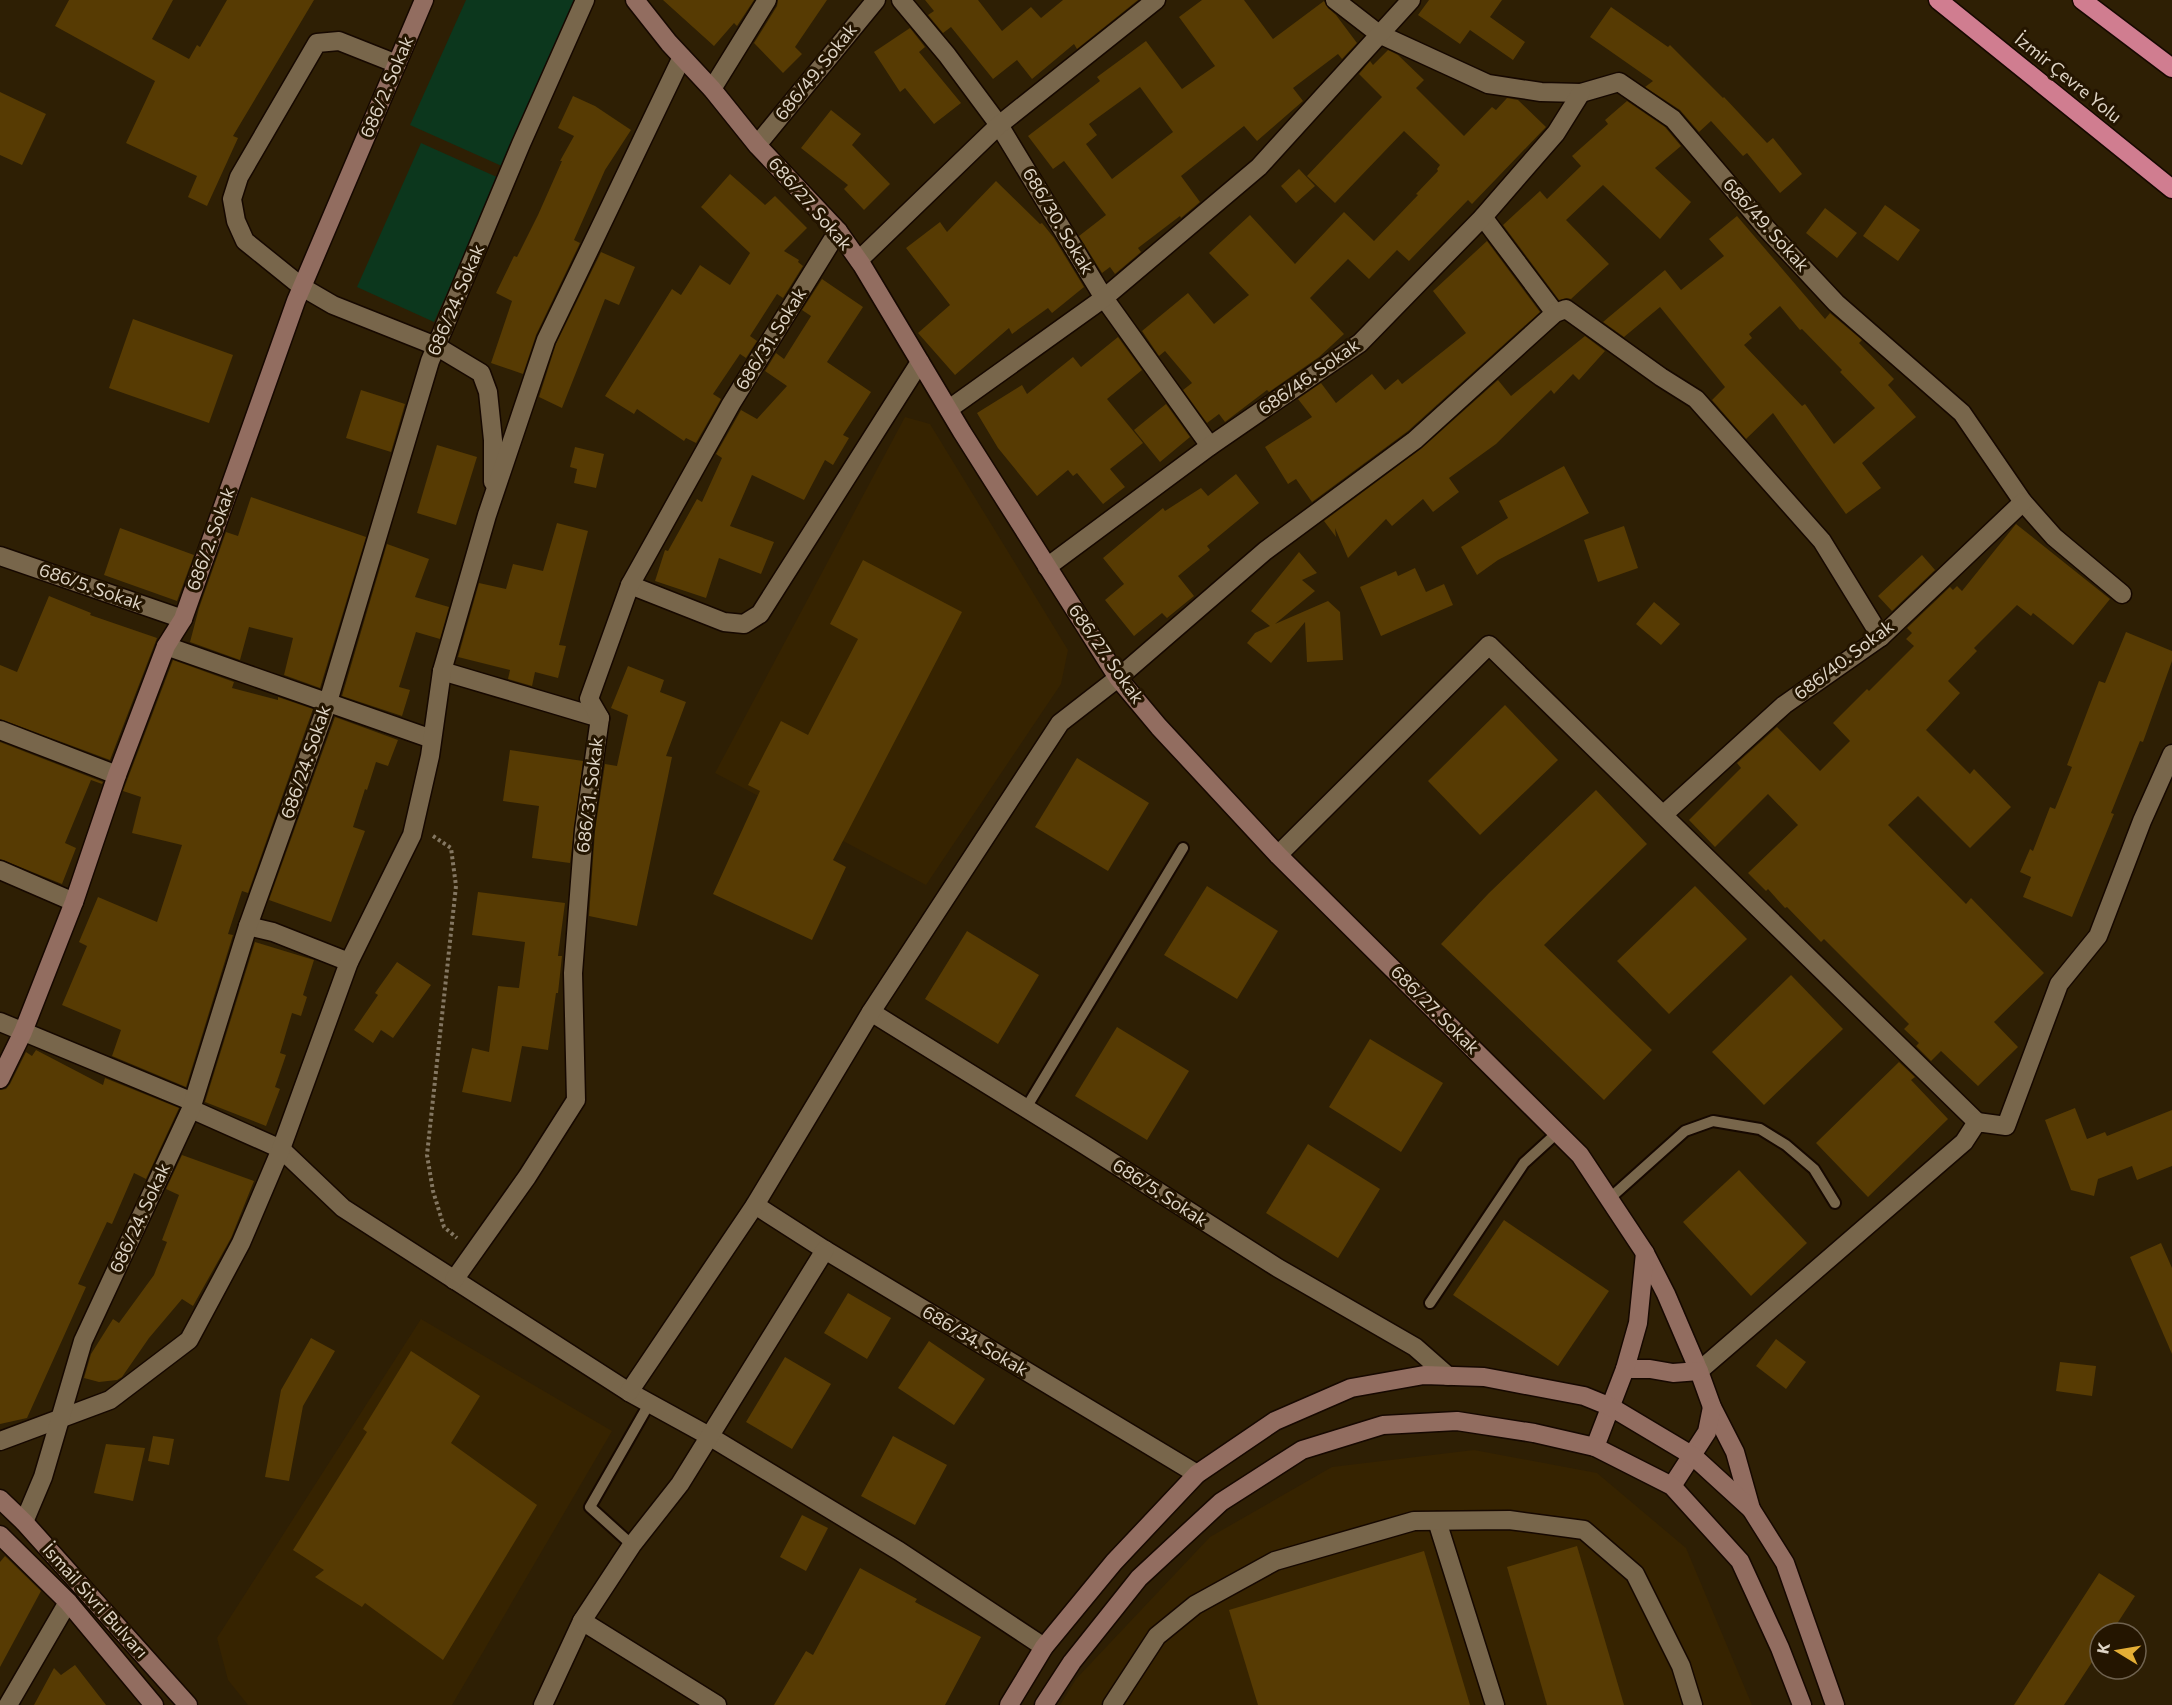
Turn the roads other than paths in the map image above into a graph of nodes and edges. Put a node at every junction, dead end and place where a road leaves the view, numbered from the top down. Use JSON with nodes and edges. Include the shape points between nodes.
{"nodes":[{"id":1,"x":424,"y":0,"type":"edge"},
{"id":2,"x":585,"y":0,"type":"edge"},
{"id":3,"x":635,"y":0,"type":"edge"},
{"id":4,"x":767,"y":0,"type":"edge"},
{"id":5,"x":876,"y":0,"type":"edge"},
{"id":6,"x":901,"y":0,"type":"edge"},
{"id":7,"x":1156,"y":0,"type":"edge"},
{"id":8,"x":1335,"y":0,"type":"edge"},
{"id":9,"x":1411,"y":0,"type":"edge"},
{"id":10,"x":1938,"y":0,"type":"edge"},
{"id":11,"x":2082,"y":0,"type":"edge"},
{"id":12,"x":1379,"y":33,"type":"junction"},
{"id":13,"x":682,"y":57,"type":"junction"},
{"id":14,"x":397,"y":64,"type":"junction"},
{"id":15,"x":2172,"y":68,"type":"edge"},
{"id":16,"x":712,"y":89,"type":"junction"},
{"id":17,"x":1581,"y":93,"type":"junction"},
{"id":18,"x":999,"y":125,"type":"junction"},
{"id":19,"x":757,"y":145,"type":"junction"},
{"id":20,"x":2172,"y":189,"type":"edge"},
{"id":21,"x":1483,"y":217,"type":"junction"},
{"id":22,"x":838,"y":231,"type":"junction"},
{"id":23,"x":858,"y":260,"type":"junction"},
{"id":24,"x":302,"y":287,"type":"junction"},
{"id":25,"x":1104,"y":298,"type":"junction"},
{"id":26,"x":1555,"y":314,"type":"junction"},
{"id":27,"x":436,"y":346,"type":"junction"},
{"id":28,"x":920,"y":362,"type":"junction"},
{"id":29,"x":949,"y":409,"type":"junction"},
{"id":30,"x":1210,"y":446,"type":"junction"},
{"id":31,"x":493,"y":499,"type":"junction"},
{"id":32,"x":2023,"y":502,"type":"junction"},
{"id":33,"x":0,"y":556,"type":"edge"},
{"id":34,"x":1047,"y":567,"type":"junction"},
{"id":35,"x":630,"y":585,"type":"junction"},
{"id":36,"x":2122,"y":594,"type":"dead end"},
{"id":37,"x":183,"y":619,"type":"junction"},
{"id":38,"x":1881,"y":637,"type":"junction"},
{"id":39,"x":166,"y":646,"type":"junction"},
{"id":40,"x":442,"y":671,"type":"junction"},
{"id":41,"x":1118,"y":678,"type":"junction"},
{"id":42,"x":328,"y":702,"type":"junction"},
{"id":43,"x":600,"y":718,"type":"junction"},
{"id":44,"x":0,"y":730,"type":"edge"},
{"id":45,"x":432,"y":739,"type":"junction"},
{"id":46,"x":2172,"y":754,"type":"edge"},
{"id":47,"x":117,"y":775,"type":"junction"},
{"id":48,"x":1663,"y":815,"type":"junction"},
{"id":49,"x":1183,"y":848,"type":"dead end"},
{"id":50,"x":1278,"y":855,"type":"junction"},
{"id":51,"x":0,"y":870,"type":"edge"},
{"id":52,"x":74,"y":902,"type":"junction"},
{"id":53,"x":248,"y":926,"type":"junction"},
{"id":54,"x":349,"y":962,"type":"junction"},
{"id":55,"x":871,"y":1012,"type":"junction"},
{"id":56,"x":0,"y":1022,"type":"edge"},
{"id":57,"x":23,"y":1032,"type":"junction"},
{"id":58,"x":0,"y":1079,"type":"edge"},
{"id":59,"x":192,"y":1106,"type":"junction"},
{"id":60,"x":1026,"y":1108,"type":"junction"},
{"id":61,"x":1977,"y":1122,"type":"junction"},
{"id":62,"x":1557,"y":1133,"type":"junction"},
{"id":63,"x":281,"y":1149,"type":"junction"},
{"id":64,"x":1609,"y":1199,"type":"junction"},
{"id":65,"x":1835,"y":1203,"type":"dead end"},
{"id":66,"x":754,"y":1205,"type":"junction"},
{"id":67,"x":825,"y":1250,"type":"junction"},
{"id":68,"x":1645,"y":1253,"type":"junction"},
{"id":69,"x":454,"y":1280,"type":"junction"},
{"id":70,"x":1430,"y":1303,"type":"dead end"},
{"id":71,"x":1625,"y":1369,"type":"junction"},
{"id":72,"x":1699,"y":1371,"type":"junction"},
{"id":73,"x":1448,"y":1376,"type":"junction"},
{"id":74,"x":629,"y":1392,"type":"junction"},
{"id":75,"x":650,"y":1404,"type":"junction"},
{"id":76,"x":1611,"y":1407,"type":"junction"},
{"id":77,"x":1712,"y":1407,"type":"junction"},
{"id":78,"x":61,"y":1417,"type":"junction"},
{"id":79,"x":709,"y":1436,"type":"junction"},
{"id":80,"x":0,"y":1441,"type":"edge"},
{"id":81,"x":1595,"y":1447,"type":"junction"},
{"id":82,"x":1693,"y":1456,"type":"junction"},
{"id":83,"x":1197,"y":1474,"type":"junction"},
{"id":84,"x":1672,"y":1486,"type":"junction"},
{"id":85,"x":0,"y":1499,"type":"edge"},
{"id":86,"x":1751,"y":1509,"type":"junction"},
{"id":87,"x":1437,"y":1521,"type":"junction"},
{"id":88,"x":24,"y":1522,"type":"junction"},
{"id":89,"x":0,"y":1535,"type":"edge"},
{"id":90,"x":632,"y":1545,"type":"junction"},
{"id":91,"x":69,"y":1602,"type":"junction"},
{"id":92,"x":582,"y":1621,"type":"junction"},
{"id":93,"x":1044,"y":1647,"type":"junction"},
{"id":94,"x":8,"y":1705,"type":"edge"},
{"id":95,"x":154,"y":1705,"type":"edge"},
{"id":96,"x":188,"y":1705,"type":"edge"},
{"id":97,"x":543,"y":1705,"type":"edge"},
{"id":98,"x":717,"y":1705,"type":"edge"},
{"id":99,"x":1009,"y":1705,"type":"edge"},
{"id":100,"x":1044,"y":1705,"type":"edge"},
{"id":101,"x":1112,"y":1705,"type":"edge"},
{"id":102,"x":1495,"y":1705,"type":"edge"},
{"id":103,"x":1693,"y":1705,"type":"edge"},
{"id":104,"x":1802,"y":1705,"type":"edge"},
{"id":105,"x":1834,"y":1705,"type":"edge"}],
"edges":[{"from":1,"to":14,"type":"street","name":"686/2. Sokak"},
{"from":2,"to":27,"type":"street","name":"686/24. Sokak"},
{"from":3,"to":13,"type":"street","name":"686/27. Sokak"},
{"from":4,"to":16,"type":"street"},
{"from":5,"to":19,"type":"street","name":"686/49. Sokak"},
{"from":6,"to":18,"type":"street","name":"686/30. Sokak"},
{"from":7,"to":18,"type":"street"},
{"from":8,"to":12,"type":"street","name":"686/49. Sokak"},
{"from":9,"to":12,"type":"street"},
{"from":10,"to":20,"type":"highway","name":"İzmir Çevre Yolu"},
{"from":11,"to":15,"type":"highway"},
{"from":12,"to":17,"type":"street","name":"686/49. Sokak","via":[[1488,84]]},
{"from":12,"to":25,"type":"street","via":[[1259,167]]},
{"from":13,"to":16,"type":"street","name":"686/27. Sokak"},
{"from":13,"to":31,"type":"street","via":[[546,340]]},
{"from":14,"to":24,"type":"street","name":"686/2. Sokak"},
{"from":14,"to":24,"type":"street","via":[[339,40],[317,43],[239,177],[232,199],[245,241]]},
{"from":16,"to":19,"type":"street","name":"686/27. Sokak"},
{"from":17,"to":21,"type":"street","name":"686/46. Sokak","via":[[1556,133]]},
{"from":17,"to":32,"type":"street","name":"686/49. Sokak","via":[[1619,82],[1673,118],[1765,227],[1836,303],[1962,413]]},
{"from":18,"to":23,"type":"street"},
{"from":18,"to":25,"type":"street","name":"686/30. Sokak"},
{"from":19,"to":22,"type":"street","name":"686/27. Sokak"},
{"from":21,"to":26,"type":"street"},
{"from":21,"to":30,"type":"street","name":"686/46. Sokak","via":[[1360,343]]},
{"from":22,"to":23,"type":"street","name":"686/27. Sokak"},
{"from":22,"to":35,"type":"street","name":"686/31. Sokak","via":[[731,404]]},
{"from":23,"to":28,"type":"street","name":"686/27. Sokak"},
{"from":24,"to":27,"type":"street","via":[[333,305]]},
{"from":24,"to":37,"type":"street","name":"686/2. Sokak"},
{"from":25,"to":29,"type":"street"},
{"from":25,"to":30,"type":"street","name":"686/30. Sokak"},
{"from":26,"to":38,"type":"street","via":[[1566,309],[1696,399],[1822,542]]},
{"from":26,"to":41,"type":"street","via":[[1415,440],[1265,551]]},
{"from":27,"to":31,"type":"street","via":[[481,373],[488,392],[493,440]]},
{"from":27,"to":42,"type":"street","name":"686/24. Sokak"},
{"from":28,"to":29,"type":"street","name":"686/27. Sokak"},
{"from":28,"to":35,"type":"street","via":[[760,614],[744,624],[724,622]]},
{"from":29,"to":34,"type":"street","name":"686/27. Sokak"},
{"from":30,"to":34,"type":"street","name":"686/46. Sokak"},
{"from":31,"to":40,"type":"street"},
{"from":32,"to":36,"type":"street","name":"686/49. Sokak","via":[[2054,537]]},
{"from":32,"to":38,"type":"street","name":"686/40. Sokak"},
{"from":33,"to":37,"type":"street","name":"686/5. Sokak"},
{"from":34,"to":41,"type":"street","name":"686/27. Sokak"},
{"from":35,"to":43,"type":"street","name":"686/31. Sokak","via":[[589,699]]},
{"from":37,"to":39,"type":"street","name":"686/2. Sokak"},
{"from":38,"to":48,"type":"street","name":"686/40. Sokak","via":[[1784,705]]},
{"from":39,"to":42,"type":"street"},
{"from":39,"to":47,"type":"street","name":"686/2. Sokak"},
{"from":40,"to":43,"type":"street"},
{"from":40,"to":45,"type":"street"},
{"from":41,"to":50,"type":"street","name":"686/27. Sokak"},
{"from":41,"to":55,"type":"street","via":[[1060,723]]},
{"from":42,"to":45,"type":"street"},
{"from":42,"to":53,"type":"street","name":"686/24. Sokak"},
{"from":43,"to":69,"type":"street","name":"686/31. Sokak","via":[[584,830],[573,973],[576,1100]]},
{"from":44,"to":47,"type":"street"},
{"from":45,"to":54,"type":"street","via":[[412,835]]},
{"from":46,"to":61,"type":"street","via":[[2098,936],[2059,984],[2006,1126]]},
{"from":47,"to":52,"type":"street","name":"686/2. Sokak"},
{"from":48,"to":50,"type":"street","via":[[1489,645]]},
{"from":48,"to":61,"type":"street"},
{"from":49,"to":60,"type":"lane"},
{"from":50,"to":62,"type":"street","name":"686/27. Sokak"},
{"from":51,"to":52,"type":"street"},
{"from":52,"to":57,"type":"street","name":"686/2. Sokak"},
{"from":53,"to":54,"type":"street"},
{"from":53,"to":59,"type":"street","name":"686/24. Sokak"},
{"from":54,"to":63,"type":"street"},
{"from":55,"to":60,"type":"street","name":"686/5. Sokak"},
{"from":55,"to":66,"type":"street"},
{"from":56,"to":57,"type":"street"},
{"from":57,"to":58,"type":"street","name":"686/2. Sokak"},
{"from":57,"to":59,"type":"street"},
{"from":59,"to":63,"type":"street"},
{"from":59,"to":78,"type":"street","name":"686/24. Sokak","via":[[83,1341]]},
{"from":60,"to":73,"type":"street","name":"686/5. Sokak","via":[[1278,1268],[1415,1347]]},
{"from":61,"to":72,"type":"street","via":[[1964,1142]]},
{"from":62,"to":64,"type":"street","name":"686/27. Sokak","via":[[1580,1155]]},
{"from":62,"to":70,"type":"lane","via":[[1524,1163]]},
{"from":63,"to":69,"type":"street","via":[[343,1208]]},
{"from":63,"to":78,"type":"street","via":[[241,1243],[189,1340],[110,1400]]},
{"from":64,"to":65,"type":"lane","via":[[1685,1131],[1713,1120],[1760,1129],[1786,1145],[1814,1169]]},
{"from":64,"to":68,"type":"street","name":"686/27. Sokak"},
{"from":66,"to":67,"type":"street","name":"686/34. Sokak"},
{"from":66,"to":74,"type":"street"},
{"from":67,"to":79,"type":"street"},
{"from":67,"to":83,"type":"street","name":"686/34. Sokak"},
{"from":68,"to":71,"type":"street","via":[[1638,1323]]},
{"from":68,"to":72,"type":"street","name":"686/27. Sokak"},
{"from":69,"to":74,"type":"street"},
{"from":71,"to":72,"type":"street"},
{"from":71,"to":76,"type":"street"},
{"from":72,"to":77,"type":"street","name":"686/27. Sokak"},
{"from":73,"to":76,"type":"street","via":[[1484,1377],[1584,1396]]},
{"from":73,"to":83,"type":"street","via":[[1424,1375],[1351,1388],[1275,1421]]},
{"from":74,"to":75,"type":"street"},
{"from":75,"to":79,"type":"street"},
{"from":75,"to":90,"type":"lane","via":[[590,1507]]},
{"from":76,"to":81,"type":"street"},
{"from":76,"to":82,"type":"street"},
{"from":77,"to":82,"type":"street","via":[[1707,1432]]},
{"from":77,"to":86,"type":"street","name":"686/27. Sokak","via":[[1734,1452]]},
{"from":78,"to":80,"type":"street"},
{"from":78,"to":88,"type":"street","name":"686/24. Sokak"},
{"from":79,"to":90,"type":"street","via":[[680,1484]]},
{"from":79,"to":93,"type":"street","via":[[899,1551]]},
{"from":81,"to":84,"type":"street"},
{"from":81,"to":100,"type":"street","via":[[1457,1420],[1383,1425],[1302,1450],[1221,1502],[1138,1578],[1072,1662]]},
{"from":82,"to":84,"type":"street"},
{"from":82,"to":86,"type":"street"},
{"from":83,"to":93,"type":"street","via":[[1114,1562]]},
{"from":84,"to":104,"type":"street","via":[[1740,1561]]},
{"from":85,"to":88,"type":"street","name":"İsmail Sivri Bulvarı"},
{"from":86,"to":105,"type":"street","via":[[1785,1563]]},
{"from":87,"to":101,"type":"street","via":[[1414,1521],[1275,1561],[1195,1605],[1157,1636]]},
{"from":87,"to":102,"type":"street"},
{"from":87,"to":103,"type":"street","via":[[1509,1520],[1584,1530],[1635,1574],[1681,1666]]},
{"from":88,"to":96,"type":"street","name":"İsmail Sivri Bulvarı"},
{"from":89,"to":91,"type":"street","name":"İsmail Sivri Bulvarı"},
{"from":90,"to":92,"type":"street"},
{"from":91,"to":94,"type":"street"},
{"from":91,"to":95,"type":"street","name":"İsmail Sivri Bulvarı"},
{"from":92,"to":97,"type":"street"},
{"from":92,"to":98,"type":"street"},
{"from":93,"to":99,"type":"street"}]}
